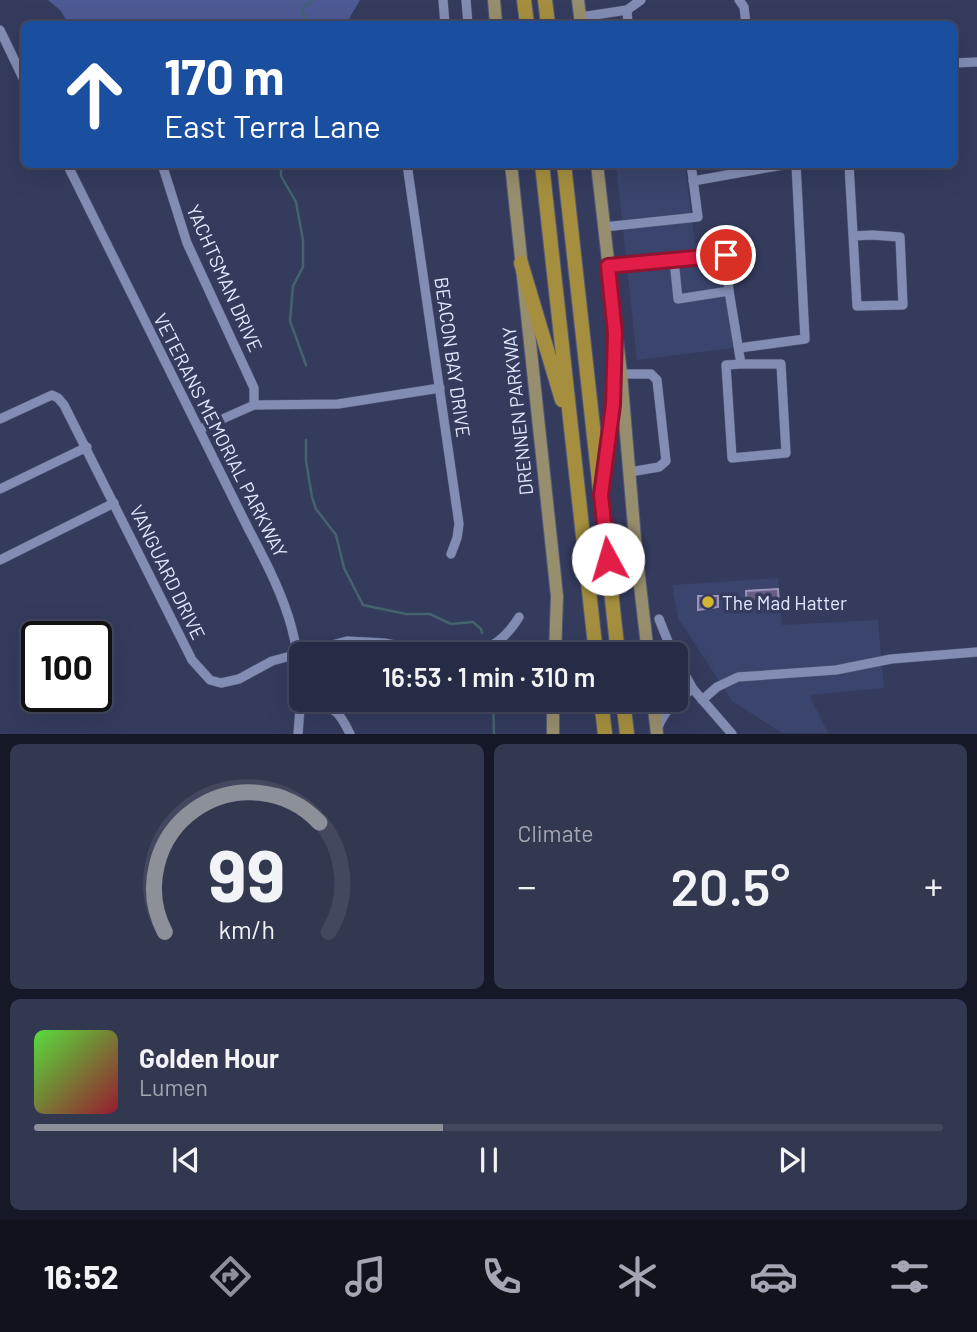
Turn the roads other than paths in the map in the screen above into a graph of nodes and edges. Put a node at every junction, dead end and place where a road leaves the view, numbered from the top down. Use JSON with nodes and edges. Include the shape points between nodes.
{"nodes":[{"id":1,"x":443,"y":0,"type":"edge"},
{"id":2,"x":466,"y":0,"type":"edge"},
{"id":3,"x":494,"y":0,"type":"edge"},
{"id":4,"x":524,"y":0,"type":"edge"},
{"id":5,"x":545,"y":0,"type":"edge"},
{"id":6,"x":579,"y":0,"type":"edge"},
{"id":7,"x":641,"y":0,"type":"edge"},
{"id":8,"x":739,"y":0,"type":"edge"},
{"id":9,"x":627,"y":10,"type":"junction"},
{"id":10,"x":445,"y":21,"type":"edge"},
{"id":11,"x":468,"y":21,"type":"edge"},
{"id":12,"x":496,"y":21,"type":"edge"},
{"id":13,"x":527,"y":21,"type":"edge"},
{"id":14,"x":548,"y":21,"type":"edge"},
{"id":15,"x":581,"y":21,"type":"edge"},
{"id":16,"x":628,"y":21,"type":"edge"},
{"id":17,"x":746,"y":21,"type":"edge"},
{"id":18,"x":0,"y":30,"type":"edge"},
{"id":19,"x":977,"y":62,"type":"edge"},
{"id":20,"x":957,"y":63,"type":"edge"},
{"id":21,"x":21,"y":74,"type":"edge"},
{"id":22,"x":69,"y":168,"type":"edge"},
{"id":23,"x":163,"y":168,"type":"edge"},
{"id":24,"x":408,"y":168,"type":"edge"},
{"id":25,"x":511,"y":168,"type":"edge"},
{"id":26,"x":542,"y":168,"type":"edge"},
{"id":27,"x":564,"y":168,"type":"edge"},
{"id":28,"x":597,"y":168,"type":"edge"},
{"id":29,"x":692,"y":168,"type":"edge"},
{"id":30,"x":765,"y":168,"type":"edge"},
{"id":31,"x":796,"y":168,"type":"edge"},
{"id":32,"x":849,"y":168,"type":"edge"},
{"id":33,"x":693,"y":180,"type":"junction"},
{"id":34,"x":604,"y":228,"type":"junction"},
{"id":35,"x":853,"y":236,"type":"junction"},
{"id":36,"x":674,"y":260,"type":"junction"},
{"id":37,"x":521,"y":263,"type":"junction"},
{"id":38,"x":608,"y":266,"type":"junction"},
{"id":39,"x":729,"y":290,"type":"junction"},
{"id":40,"x":615,"y":333,"type":"junction"},
{"id":41,"x":739,"y":348,"type":"junction"},
{"id":42,"x":741,"y":364,"type":"junction"},
{"id":43,"x":621,"y":374,"type":"junction"},
{"id":44,"x":440,"y":388,"type":"junction"},
{"id":45,"x":254,"y":405,"type":"junction"},
{"id":46,"x":0,"y":419,"type":"edge"},
{"id":47,"x":200,"y":429,"type":"junction"},
{"id":48,"x":572,"y":438,"type":"junction"},
{"id":49,"x":87,"y":447,"type":"junction"},
{"id":50,"x":630,"y":472,"type":"junction"},
{"id":51,"x":0,"y":489,"type":"edge"},
{"id":52,"x":601,"y":495,"type":"junction"},
{"id":53,"x":114,"y":503,"type":"junction"},
{"id":54,"x":451,"y":554,"type":"dead end"},
{"id":55,"x":0,"y":559,"type":"edge"},
{"id":56,"x":519,"y":617,"type":"dead end"},
{"id":57,"x":659,"y":619,"type":"dead end"},
{"id":58,"x":296,"y":642,"type":"edge"},
{"id":59,"x":344,"y":642,"type":"edge"},
{"id":60,"x":373,"y":642,"type":"edge"},
{"id":61,"x":498,"y":642,"type":"edge"},
{"id":62,"x":555,"y":642,"type":"edge"},
{"id":63,"x":595,"y":642,"type":"edge"},
{"id":64,"x":617,"y":642,"type":"edge"},
{"id":65,"x":647,"y":642,"type":"edge"},
{"id":66,"x":668,"y":642,"type":"edge"},
{"id":67,"x":977,"y":652,"type":"edge"},
{"id":68,"x":289,"y":657,"type":"edge"},
{"id":69,"x":688,"y":681,"type":"edge"},
{"id":70,"x":693,"y":689,"type":"junction"},
{"id":71,"x":688,"y":692,"type":"edge"},
{"id":72,"x":702,"y":700,"type":"junction"},
{"id":73,"x":300,"y":712,"type":"edge"},
{"id":74,"x":339,"y":712,"type":"edge"},
{"id":75,"x":553,"y":712,"type":"edge"},
{"id":76,"x":602,"y":712,"type":"edge"},
{"id":77,"x":624,"y":712,"type":"edge"},
{"id":78,"x":654,"y":712,"type":"edge"},
{"id":79,"x":665,"y":712,"type":"edge"},
{"id":80,"x":657,"y":732,"type":"edge"},
{"id":81,"x":298,"y":733,"type":"edge"},
{"id":82,"x":351,"y":733,"type":"edge"},
{"id":83,"x":553,"y":733,"type":"edge"},
{"id":84,"x":605,"y":733,"type":"edge"},
{"id":85,"x":627,"y":733,"type":"edge"},
{"id":86,"x":732,"y":733,"type":"edge"}],
"edges":[{"from":1,"to":10,"type":"street"},
{"from":2,"to":11,"type":"street"},
{"from":3,"to":12,"type":"main road"},
{"from":4,"to":13,"type":"highway"},
{"from":5,"to":14,"type":"highway"},
{"from":6,"to":15,"type":"main road"},
{"from":7,"to":9,"type":"street"},
{"from":8,"to":17,"type":"street"},
{"from":9,"to":15,"type":"street"},
{"from":9,"to":16,"type":"street"},
{"from":18,"to":21,"type":"street"},
{"from":19,"to":20,"type":"street"},
{"from":22,"to":47,"type":"street","name":"VETERANS MEMORIAL PARKWAY"},
{"from":23,"to":45,"type":"street","name":"YACHTSMAN DRIVE","via":[[187,243],[254,388]]},
{"from":24,"to":44,"type":"street","name":"BEACON BAY DRIVE"},
{"from":25,"to":37,"type":"main road","name":"DRENNEN PARKWAY"},
{"from":26,"to":48,"type":"highway"},
{"from":27,"to":52,"type":"highway"},
{"from":28,"to":34,"type":"main road"},
{"from":29,"to":33,"type":"street"},
{"from":30,"to":33,"type":"street"},
{"from":31,"to":41,"type":"street","via":[[805,339]]},
{"from":32,"to":35,"type":"street"},
{"from":33,"to":34,"type":"street","via":[[698,217]]},
{"from":34,"to":38,"type":"main road"},
{"from":35,"to":35,"type":"street","via":[[858,306],[903,304],[900,237]]},
{"from":36,"to":38,"type":"street"},
{"from":36,"to":39,"type":"street","via":[[726,255]]},
{"from":36,"to":39,"type":"street","via":[[678,299]]},
{"from":37,"to":48,"type":"highway"},
{"from":37,"to":62,"type":"main road","name":"DRENNEN PARKWAY","via":[[557,596]]},
{"from":38,"to":40,"type":"main road"},
{"from":39,"to":41,"type":"street"},
{"from":40,"to":43,"type":"main road"},
{"from":40,"to":52,"type":"highway","via":[[613,405]]},
{"from":41,"to":42,"type":"street"},
{"from":42,"to":42,"type":"street","via":[[726,365],[732,458],[786,453],[781,364]]},
{"from":43,"to":50,"type":"main road"},
{"from":43,"to":50,"type":"street","via":[[651,374],[657,380],[666,461],[659,467]]},
{"from":44,"to":45,"type":"street","via":[[365,401]]},
{"from":44,"to":54,"type":"street","name":"BEACON BAY DRIVE","via":[[459,524]]},
{"from":45,"to":47,"type":"street"},
{"from":46,"to":49,"type":"street","name":"VANGUARD DRIVE","via":[[52,395],[64,405]]},
{"from":47,"to":58,"type":"street","name":"VETERANS MEMORIAL PARKWAY","via":[[276,580]]},
{"from":48,"to":63,"type":"highway"},
{"from":49,"to":51,"type":"street"},
{"from":49,"to":53,"type":"street","name":"VANGUARD DRIVE"},
{"from":50,"to":65,"type":"main road"},
{"from":52,"to":64,"type":"highway"},
{"from":53,"to":55,"type":"street"},
{"from":53,"to":68,"type":"street","name":"VANGUARD DRIVE","via":[[202,674],[210,680],[230,682]]},
{"from":56,"to":61,"type":"street"},
{"from":57,"to":66,"type":"street"},
{"from":59,"to":60,"type":"street","name":"VANGUARD DRIVE"},
{"from":67,"to":72,"type":"street","via":[[738,677]]},
{"from":69,"to":70,"type":"street"},
{"from":70,"to":71,"type":"street"},
{"from":70,"to":72,"type":"street"},
{"from":72,"to":86,"type":"street"},
{"from":73,"to":81,"type":"street","name":"VETERANS MEMORIAL PARKWAY"},
{"from":74,"to":82,"type":"street"},
{"from":75,"to":83,"type":"main road"},
{"from":76,"to":84,"type":"highway"},
{"from":77,"to":85,"type":"highway"},
{"from":78,"to":80,"type":"main road"},
{"from":79,"to":80,"type":"street"}]}
